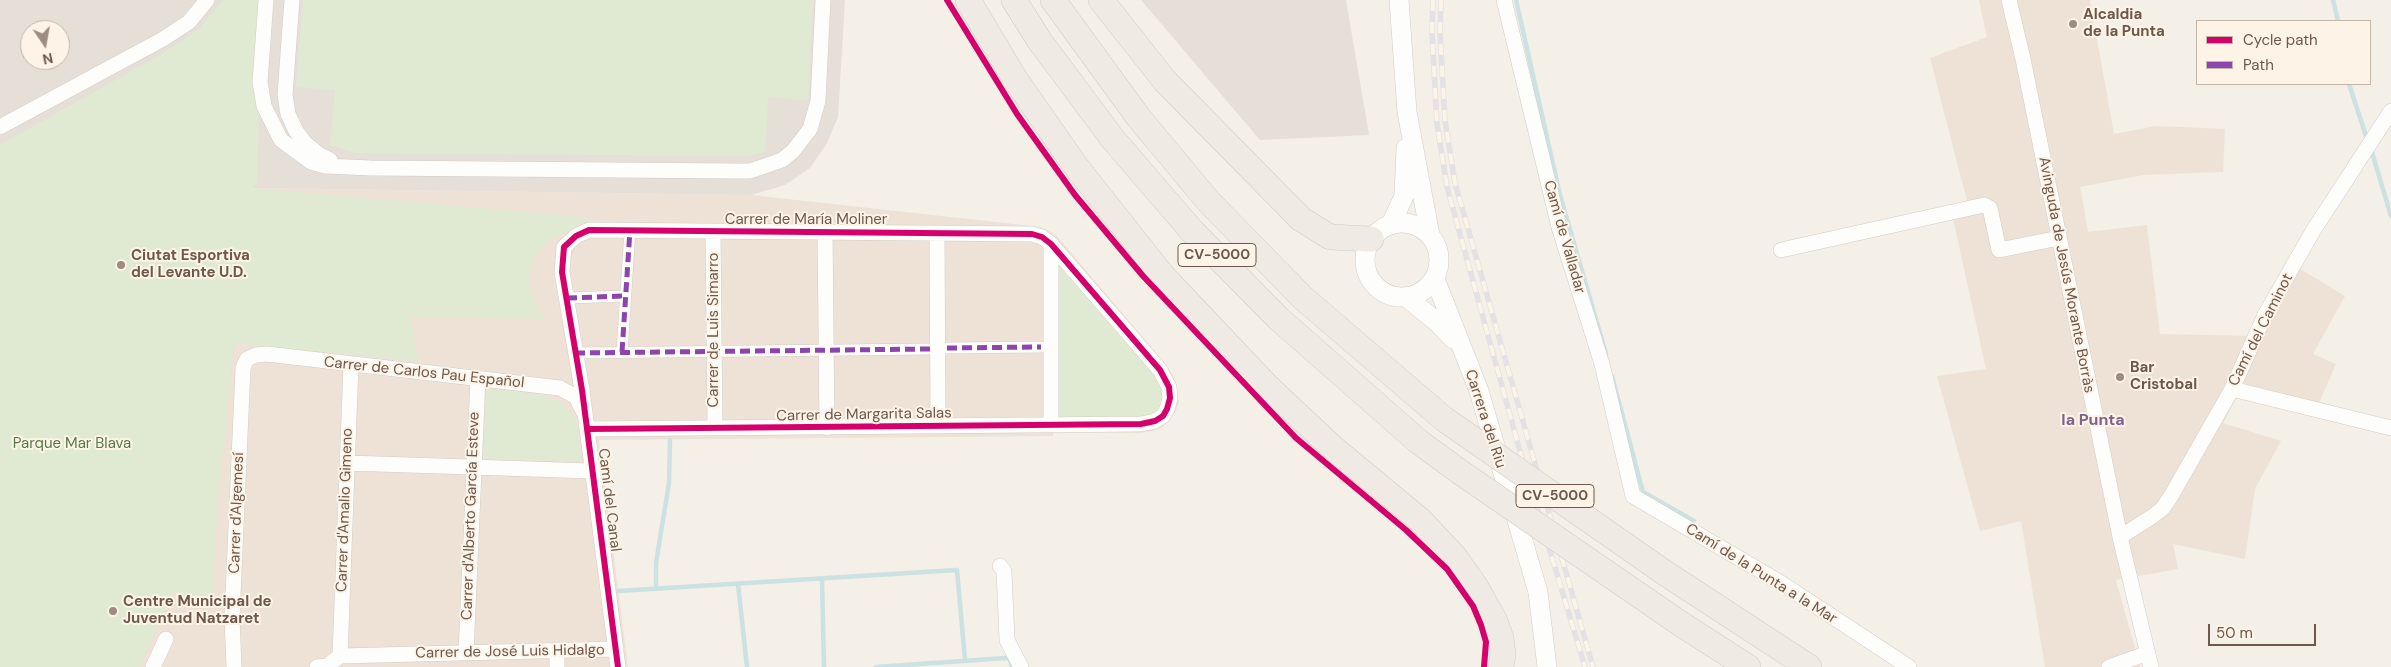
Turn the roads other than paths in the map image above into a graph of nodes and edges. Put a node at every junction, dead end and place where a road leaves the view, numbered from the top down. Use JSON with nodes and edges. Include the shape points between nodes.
{"nodes":[{"id":1,"x":207,"y":0,"type":"edge"},
{"id":2,"x":266,"y":0,"type":"edge"},
{"id":3,"x":292,"y":0,"type":"edge"},
{"id":4,"x":823,"y":0,"type":"edge"},
{"id":5,"x":968,"y":0,"type":"edge"},
{"id":6,"x":1014,"y":0,"type":"edge"},
{"id":7,"x":1053,"y":0,"type":"edge"},
{"id":8,"x":1101,"y":0,"type":"edge"},
{"id":9,"x":1398,"y":0,"type":"edge"},
{"id":10,"x":1504,"y":0,"type":"edge"},
{"id":11,"x":2009,"y":0,"type":"edge"},
{"id":12,"x":2391,"y":111,"type":"edge"},
{"id":13,"x":1408,"y":112,"type":"junction"},
{"id":14,"x":0,"y":127,"type":"edge"},
{"id":15,"x":371,"y":168,"type":"junction"},
{"id":16,"x":1391,"y":224,"type":"junction"},
{"id":17,"x":630,"y":230,"type":"junction"},
{"id":18,"x":713,"y":232,"type":"junction"},
{"id":19,"x":825,"y":232,"type":"junction"},
{"id":20,"x":937,"y":234,"type":"junction"},
{"id":21,"x":1430,"y":235,"type":"junction"},
{"id":22,"x":2058,"y":238,"type":"junction"},
{"id":23,"x":1371,"y":239,"type":"junction"},
{"id":24,"x":1050,"y":244,"type":"junction"},
{"id":25,"x":564,"y":247,"type":"joint"},
{"id":26,"x":1781,"y":250,"type":"dead end"},
{"id":27,"x":1435,"y":279,"type":"junction"},
{"id":28,"x":625,"y":296,"type":"junction"},
{"id":29,"x":1406,"y":297,"type":"junction"},
{"id":30,"x":567,"y":298,"type":"junction"},
{"id":31,"x":1041,"y":347,"type":"dead end"},
{"id":32,"x":1460,"y":347,"type":"junction"},
{"id":33,"x":930,"y":348,"type":"dead end"},
{"id":34,"x":947,"y":348,"type":"dead end"},
{"id":35,"x":826,"y":349,"type":"junction"},
{"id":36,"x":714,"y":350,"type":"junction"},
{"id":37,"x":622,"y":352,"type":"junction"},
{"id":38,"x":575,"y":353,"type":"junction"},
{"id":39,"x":247,"y":359,"type":"joint"},
{"id":40,"x":351,"y":365,"type":"junction"},
{"id":41,"x":478,"y":379,"type":"junction"},
{"id":42,"x":2232,"y":390,"type":"junction"},
{"id":43,"x":586,"y":424,"type":"junction"},
{"id":44,"x":1051,"y":424,"type":"junction"},
{"id":45,"x":938,"y":426,"type":"junction"},
{"id":46,"x":714,"y":428,"type":"junction"},
{"id":47,"x":827,"y":428,"type":"junction"},
{"id":48,"x":2391,"y":428,"type":"edge"},
{"id":49,"x":347,"y":463,"type":"junction"},
{"id":50,"x":473,"y":468,"type":"junction"},
{"id":51,"x":592,"y":471,"type":"junction"},
{"id":52,"x":1628,"y":473,"type":"joint"},
{"id":53,"x":2120,"y":537,"type":"junction"},
{"id":54,"x":1000,"y":566,"type":"dead end"},
{"id":55,"x":1543,"y":637,"type":"junction"},
{"id":56,"x":166,"y":639,"type":"dead end"},
{"id":57,"x":616,"y":649,"type":"junction"},
{"id":58,"x":557,"y":650,"type":"junction"},
{"id":59,"x":466,"y":653,"type":"junction"},
{"id":60,"x":340,"y":656,"type":"junction"},
{"id":61,"x":2149,"y":660,"type":"edge"},
{"id":62,"x":153,"y":667,"type":"edge"},
{"id":63,"x":234,"y":667,"type":"edge"},
{"id":64,"x":317,"y":667,"type":"edge"},
{"id":65,"x":327,"y":667,"type":"edge"},
{"id":66,"x":558,"y":667,"type":"edge"},
{"id":67,"x":618,"y":667,"type":"edge"},
{"id":68,"x":1021,"y":667,"type":"edge"},
{"id":69,"x":1501,"y":667,"type":"edge"},
{"id":70,"x":1531,"y":667,"type":"edge"},
{"id":71,"x":1547,"y":667,"type":"edge"},
{"id":72,"x":1748,"y":667,"type":"edge"},
{"id":73,"x":1809,"y":667,"type":"edge"},
{"id":74,"x":1908,"y":667,"type":"edge"},
{"id":75,"x":2109,"y":667,"type":"edge"}],
"edges":[{"from":1,"to":14,"type":"street","via":[[177,31]]},
{"from":2,"to":15,"type":"street","via":[[260,82],[264,106],[274,129],[290,148],[311,162],[325,166]]},
{"from":3,"to":15,"type":"street","via":[[285,95],[291,123],[305,143],[320,155]]},
{"from":4,"to":15,"type":"street","via":[[815,116],[810,129],[793,151],[767,167],[734,171]]},
{"from":5,"to":69,"type":"highway","via":[[1015,80],[1075,165],[1162,275],[1266,386],[1332,447],[1420,520],[1454,556],[1496,621],[1503,654]]},
{"from":6,"to":72,"type":"highway","number":"CV-5000","bridge":true,"via":[[1039,40],[1112,138],[1192,231],[1279,319],[1419,442]]},
{"from":7,"to":73,"type":"highway","number":"CV-5000","bridge":true,"via":[[1139,118],[1208,202],[1303,298],[1444,419],[1665,573]]},
{"from":8,"to":23,"type":"highway","via":[[1165,81],[1301,219],[1330,237]]},
{"from":9,"to":13,"type":"street"},
{"from":10,"to":52,"type":"street","name":"Camí de Valladar","via":[[1558,227],[1602,364]]},
{"from":11,"to":22,"type":"street","name":"Avinguda de Jesús Morante Borràs"},
{"from":12,"to":42,"type":"street","name":"Camí del Caminot","via":[[2265,315]]},
{"from":13,"to":16,"type":"street","via":[[1404,196]]},
{"from":13,"to":21,"type":"street"},
{"from":16,"to":21,"type":"street","via":[[1412,224]]},
{"from":16,"to":23,"type":"street"},
{"from":17,"to":18,"type":"street","name":"Carrer de María Moliner"},
{"from":17,"to":25,"type":"street","name":"Carrer de María Moliner","via":[[589,230]]},
{"from":17,"to":28,"type":"street"},
{"from":18,"to":19,"type":"street","name":"Carrer de María Moliner"},
{"from":18,"to":36,"type":"street","name":"Carrer de Luis Simarro"},
{"from":19,"to":20,"type":"street","name":"Carrer de María Moliner"},
{"from":19,"to":35,"type":"street"},
{"from":20,"to":24,"type":"street","name":"Carrer de María Moliner","via":[[1032,234]]},
{"from":20,"to":45,"type":"street"},
{"from":21,"to":27,"type":"street","via":[[1436,243],[1440,261]]},
{"from":22,"to":26,"type":"street","via":[[1999,250],[1990,208],[1984,205]]},
{"from":22,"to":53,"type":"street","name":"Avinguda de Jesús Morante Borràs"},
{"from":23,"to":29,"type":"street","via":[[1365,258],[1370,279],[1385,293]]},
{"from":24,"to":44,"type":"street"},
{"from":24,"to":44,"type":"street","name":"Carrer de Margarita Salas","via":[[1166,379],[1170,398],[1168,409],[1155,421],[1141,424]]},
{"from":25,"to":30,"type":"street","name":"Camí del Canal","via":[[562,272]]},
{"from":27,"to":29,"type":"street","via":[[1422,292]]},
{"from":27,"to":32,"type":"street","name":"Carrera del Riu"},
{"from":28,"to":30,"type":"street"},
{"from":28,"to":37,"type":"street"},
{"from":29,"to":32,"type":"street","name":"Carrera del Riu","via":[[1437,322]]},
{"from":30,"to":38,"type":"street","name":"Camí del Canal"},
{"from":31,"to":34,"type":"street"},
{"from":32,"to":55,"type":"street","name":"Carrera del Riu","via":[[1479,391],[1538,592]]},
{"from":33,"to":35,"type":"street"},
{"from":35,"to":36,"type":"street"},
{"from":35,"to":47,"type":"street"},
{"from":36,"to":37,"type":"street"},
{"from":36,"to":46,"type":"street","name":"Carrer de Luis Simarro"},
{"from":37,"to":38,"type":"street"},
{"from":38,"to":43,"type":"street","name":"Camí del Canal"},
{"from":39,"to":40,"type":"street","name":"Carrer de Carlos Pau Español","via":[[267,354]]},
{"from":39,"to":63,"type":"street","name":"Carrer d'Algemesí","via":[[243,368],[232,618]]},
{"from":40,"to":41,"type":"street","name":"Carrer de Carlos Pau Español"},
{"from":40,"to":49,"type":"street","name":"Carrer d'Amalio Gimeno"},
{"from":41,"to":43,"type":"street","name":"Carrer de Carlos Pau Español","via":[[560,388],[576,397]]},
{"from":41,"to":50,"type":"street","name":"Carrer d'Alberto García Esteve"},
{"from":42,"to":48,"type":"street"},
{"from":42,"to":53,"type":"street","name":"Camí del Caminot","via":[[2163,508]]},
{"from":43,"to":46,"type":"street","name":"Carrer de Margarita Salas"},
{"from":43,"to":51,"type":"street","name":"Camí del Canal"},
{"from":44,"to":45,"type":"street","name":"Carrer de Margarita Salas"},
{"from":45,"to":47,"type":"street","name":"Carrer de Margarita Salas"},
{"from":46,"to":47,"type":"street","name":"Carrer de Margarita Salas"},
{"from":49,"to":50,"type":"street"},
{"from":49,"to":60,"type":"street","name":"Carrer d'Amalio Gimeno"},
{"from":50,"to":51,"type":"street"},
{"from":50,"to":59,"type":"street","name":"Carrer d'Alberto García Esteve"},
{"from":51,"to":57,"type":"street","name":"Camí del Canal"},
{"from":52,"to":74,"type":"street","name":"Camí de la Punta a la Mar","via":[[1633,496],[1780,584]]},
{"from":53,"to":61,"type":"street","name":"Avinguda de Jesús Morante Borràs"},
{"from":54,"to":68,"type":"street","via":[[1004,572],[1007,640]]},
{"from":55,"to":70,"type":"street","name":"Carrera del Riu"},
{"from":55,"to":71,"type":"street","name":"Carrera del Riu"},
{"from":56,"to":62,"type":"street"},
{"from":57,"to":58,"type":"street","name":"Carrer de José Luis Hidalgo"},
{"from":57,"to":67,"type":"street","name":"Camí del Canal"},
{"from":58,"to":59,"type":"street","name":"Carrer de José Luis Hidalgo"},
{"from":58,"to":66,"type":"street"},
{"from":59,"to":60,"type":"street","name":"Carrer de José Luis Hidalgo"},
{"from":60,"to":65,"type":"street"},
{"from":61,"to":75,"type":"street"},
{"from":64,"to":65,"type":"street"}]}
